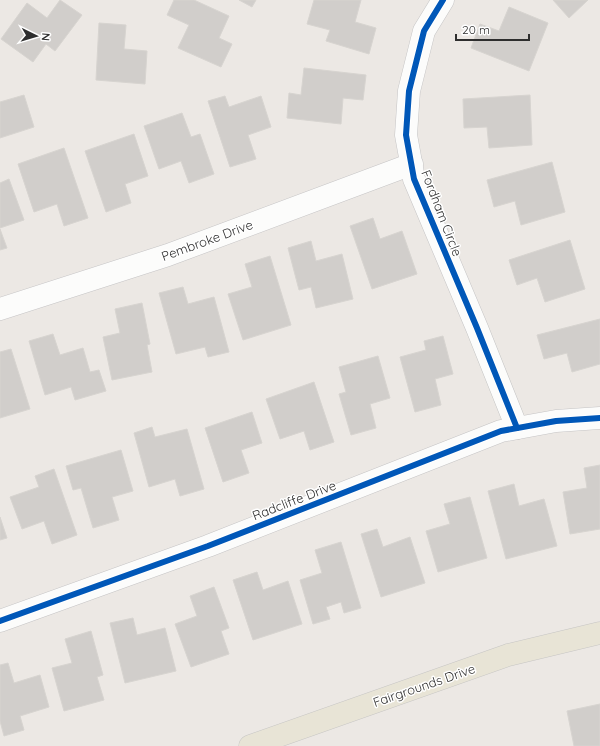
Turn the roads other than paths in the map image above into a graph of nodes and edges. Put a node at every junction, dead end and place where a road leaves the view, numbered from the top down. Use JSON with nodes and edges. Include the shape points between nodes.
{"nodes":[{"id":1,"x":443,"y":0,"type":"edge"},
{"id":2,"x":412,"y":164,"type":"junction"},
{"id":3,"x":0,"y":309,"type":"edge"},
{"id":4,"x":600,"y":418,"type":"edge"},
{"id":5,"x":516,"y":428,"type":"junction"},
{"id":6,"x":0,"y":621,"type":"edge"},
{"id":7,"x":600,"y":633,"type":"edge"},
{"id":8,"x":250,"y":746,"type":"edge"}],
"edges":[{"from":1,"to":2,"type":"street","name":"Fordham Circle","via":[[424,31],[409,91],[406,135]]},
{"from":2,"to":3,"type":"street","name":"Pembroke Drive","via":[[168,255]]},
{"from":2,"to":5,"type":"street","name":"Fordham Circle","via":[[414,179]]},
{"from":4,"to":5,"type":"street","name":"Radcliffe Drive","via":[[556,421]]},
{"from":5,"to":6,"type":"street","name":"Radcliffe Drive","via":[[208,546]]},
{"from":7,"to":8,"type":"main road","name":"Fairgrounds Drive","via":[[508,655]]}]}
